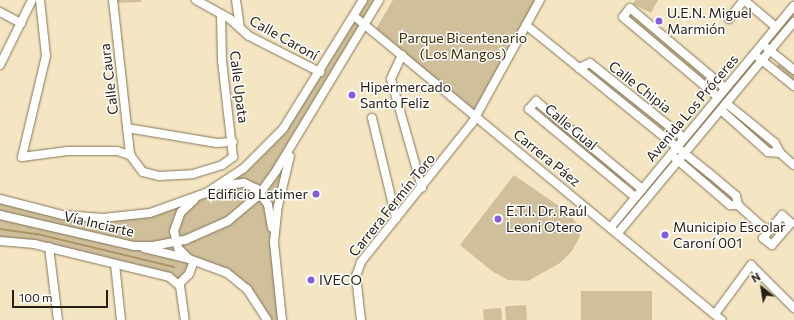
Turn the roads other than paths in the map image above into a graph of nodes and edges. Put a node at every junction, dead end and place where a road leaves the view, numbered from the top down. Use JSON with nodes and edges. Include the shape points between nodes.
{"nodes":[{"id":1,"x":32,"y":0,"type":"edge"},
{"id":2,"x":40,"y":0,"type":"edge"},
{"id":3,"x":113,"y":0,"type":"edge"},
{"id":4,"x":196,"y":0,"type":"edge"},
{"id":5,"x":236,"y":0,"type":"edge"},
{"id":6,"x":363,"y":0,"type":"edge"},
{"id":7,"x":378,"y":0,"type":"edge"},
{"id":8,"x":540,"y":0,"type":"edge"},
{"id":9,"x":794,"y":6,"type":"edge"},
{"id":10,"x":0,"y":12,"type":"edge"},
{"id":11,"x":222,"y":14,"type":"junction"},
{"id":12,"x":354,"y":16,"type":"junction"},
{"id":13,"x":729,"y":18,"type":"dead end"},
{"id":14,"x":21,"y":22,"type":"junction"},
{"id":15,"x":794,"y":22,"type":"edge"},
{"id":16,"x":364,"y":24,"type":"junction"},
{"id":17,"x":526,"y":25,"type":"junction"},
{"id":18,"x":776,"y":27,"type":"junction"},
{"id":19,"x":240,"y":28,"type":"junction"},
{"id":20,"x":762,"y":44,"type":"junction"},
{"id":21,"x":770,"y":51,"type":"junction"},
{"id":22,"x":754,"y":54,"type":"junction"},
{"id":23,"x":402,"y":55,"type":"junction"},
{"id":24,"x":762,"y":60,"type":"junction"},
{"id":25,"x":0,"y":65,"type":"edge"},
{"id":26,"x":579,"y":68,"type":"junction"},
{"id":27,"x":794,"y":70,"type":"edge"},
{"id":28,"x":320,"y":72,"type":"junction"},
{"id":29,"x":794,"y":86,"type":"edge"},
{"id":30,"x":725,"y":88,"type":"junction"},
{"id":31,"x":718,"y":97,"type":"junction"},
{"id":32,"x":726,"y":103,"type":"junction"},
{"id":33,"x":721,"y":110,"type":"junction"},
{"id":34,"x":476,"y":116,"type":"junction"},
{"id":35,"x":372,"y":118,"type":"dead end"},
{"id":36,"x":127,"y":128,"type":"junction"},
{"id":37,"x":684,"y":138,"type":"junction"},
{"id":38,"x":233,"y":142,"type":"junction"},
{"id":39,"x":294,"y":142,"type":"junction"},
{"id":40,"x":677,"y":147,"type":"junction"},
{"id":41,"x":685,"y":153,"type":"junction"},
{"id":42,"x":780,"y":153,"type":"junction"},
{"id":43,"x":671,"y":154,"type":"junction"},
{"id":44,"x":130,"y":156,"type":"junction"},
{"id":45,"x":228,"y":161,"type":"junction"},
{"id":46,"x":678,"y":161,"type":"junction"},
{"id":47,"x":794,"y":166,"type":"edge"},
{"id":48,"x":237,"y":173,"type":"junction"},
{"id":49,"x":217,"y":187,"type":"junction"},
{"id":50,"x":422,"y":188,"type":"junction"},
{"id":51,"x":642,"y":189,"type":"junction"},
{"id":52,"x":261,"y":192,"type":"junction"},
{"id":53,"x":200,"y":196,"type":"junction"},
{"id":54,"x":635,"y":197,"type":"junction"},
{"id":55,"x":0,"y":199,"type":"edge"},
{"id":56,"x":738,"y":205,"type":"junction"},
{"id":57,"x":0,"y":215,"type":"edge"},
{"id":58,"x":396,"y":218,"type":"junction"},
{"id":59,"x":611,"y":227,"type":"junction"},
{"id":60,"x":768,"y":232,"type":"dead end"},
{"id":61,"x":618,"y":233,"type":"junction"},
{"id":62,"x":0,"y":241,"type":"edge"},
{"id":63,"x":175,"y":242,"type":"junction"},
{"id":64,"x":274,"y":242,"type":"junction"},
{"id":65,"x":134,"y":246,"type":"junction"},
{"id":66,"x":49,"y":247,"type":"junction"},
{"id":67,"x":191,"y":260,"type":"junction"},
{"id":68,"x":115,"y":264,"type":"junction"},
{"id":69,"x":178,"y":284,"type":"junction"},
{"id":70,"x":794,"y":308,"type":"edge"},
{"id":71,"x":715,"y":314,"type":"junction"},
{"id":72,"x":58,"y":320,"type":"edge"},
{"id":73,"x":121,"y":320,"type":"edge"},
{"id":74,"x":185,"y":320,"type":"edge"},
{"id":75,"x":267,"y":320,"type":"edge"},
{"id":76,"x":282,"y":320,"type":"edge"},
{"id":77,"x":361,"y":320,"type":"edge"},
{"id":78,"x":722,"y":320,"type":"edge"}],
"edges":[{"from":1,"to":14,"type":"street"},
{"from":2,"to":44,"type":"street","via":[[46,56],[22,157],[106,149]]},
{"from":3,"to":36,"type":"street","name":"Calle Caura"},
{"from":4,"to":11,"type":"street","name":"Calle Caroní"},
{"from":5,"to":19,"type":"street"},
{"from":6,"to":12,"type":"street"},
{"from":7,"to":16,"type":"street"},
{"from":8,"to":17,"type":"street","name":"Carrera Fermín Toro"},
{"from":9,"to":18,"type":"street","name":"Avenida Los Próceres"},
{"from":10,"to":14,"type":"street"},
{"from":11,"to":19,"type":"street","name":"Calle Caroní"},
{"from":11,"to":38,"type":"street","name":"Calle Upata","via":[[222,61]]},
{"from":12,"to":16,"type":"street","name":"Carrera Páez"},
{"from":12,"to":28,"type":"street"},
{"from":13,"to":18,"type":"street","via":[[744,0]]},
{"from":14,"to":25,"type":"street"},
{"from":15,"to":21,"type":"street","name":"Avenida Los Próceres"},
{"from":16,"to":23,"type":"street","name":"Carrera Páez"},
{"from":16,"to":39,"type":"street"},
{"from":17,"to":26,"type":"street","name":"Calle Chipia"},
{"from":17,"to":34,"type":"street","name":"Carrera Fermín Toro"},
{"from":18,"to":20,"type":"street","name":"Avenida Los Próceres"},
{"from":19,"to":28,"type":"street","name":"Calle Caroní"},
{"from":20,"to":21,"type":"street"},
{"from":20,"to":22,"type":"street","name":"Avenida Los Próceres"},
{"from":21,"to":24,"type":"street","name":"Avenida Los Próceres"},
{"from":21,"to":27,"type":"street"},
{"from":22,"to":24,"type":"street"},
{"from":22,"to":30,"type":"street","name":"Avenida Los Próceres"},
{"from":23,"to":34,"type":"street","name":"Carrera Páez"},
{"from":23,"to":50,"type":"street","via":[[391,79]]},
{"from":24,"to":29,"type":"street"},
{"from":24,"to":32,"type":"street","name":"Avenida Los Próceres"},
{"from":26,"to":37,"type":"street","name":"Calle Chipia","via":[[590,64]]},
{"from":26,"to":40,"type":"street","name":"Calle Chipia"},
{"from":28,"to":48,"type":"street","via":[[283,129],[268,147]]},
{"from":30,"to":31,"type":"street","name":"Avenida Los Próceres"},
{"from":30,"to":31,"type":"street","via":[[630,8],[624,17]]},
{"from":31,"to":37,"type":"street","name":"Avenida Los Próceres"},
{"from":32,"to":33,"type":"street","name":"Avenida Los Próceres"},
{"from":32,"to":42,"type":"street","via":[[775,143]]},
{"from":33,"to":41,"type":"street","name":"Avenida Los Próceres"},
{"from":33,"to":42,"type":"street","via":[[768,152]]},
{"from":34,"to":50,"type":"street","name":"Carrera Fermín Toro"},
{"from":34,"to":59,"type":"street","name":"Carrera Páez"},
{"from":35,"to":58,"type":"street"},
{"from":36,"to":38,"type":"street","via":[[217,143]]},
{"from":36,"to":44,"type":"street","name":"Calle Caura"},
{"from":37,"to":40,"type":"street","name":"Avenida Los Próceres"},
{"from":38,"to":45,"type":"street","name":"Calle Upata","via":[[233,157]]},
{"from":39,"to":52,"type":"street","name":"Vía Inciarte"},
{"from":39,"to":64,"type":"street","via":[[282,184]]},
{"from":40,"to":41,"type":"street","name":"Calle Chipia"},
{"from":40,"to":43,"type":"street","name":"Avenida Los Próceres"},
{"from":41,"to":46,"type":"street","name":"Avenida Los Próceres"},
{"from":41,"to":56,"type":"street","name":"Calle Chipia","via":[[736,196]]},
{"from":42,"to":47,"type":"street"},
{"from":43,"to":46,"type":"street"},
{"from":43,"to":51,"type":"street","name":"Avenida Los Próceres"},
{"from":44,"to":45,"type":"street","via":[[147,174],[172,177],[193,174]]},
{"from":45,"to":48,"type":"street"},
{"from":46,"to":56,"type":"street","via":[[730,205]]},
{"from":46,"to":61,"type":"street","name":"Avenida Los Próceres"},
{"from":48,"to":49,"type":"street"},
{"from":49,"to":52,"type":"street","via":[[244,183]]},
{"from":49,"to":53,"type":"street"},
{"from":50,"to":58,"type":"street","name":"Carrera Fermín Toro"},
{"from":51,"to":54,"type":"street","name":"Avenida Los Próceres"},
{"from":51,"to":54,"type":"street","name":"Calle Gual","via":[[536,101],[529,109]]},
{"from":52,"to":63,"type":"street","name":"Vía Inciarte","via":[[228,221]]},
{"from":52,"to":64,"type":"street","via":[[268,205]]},
{"from":53,"to":55,"type":"street","name":"Vía Inciarte","via":[[150,213],[103,218],[63,215]]},
{"from":53,"to":63,"type":"street","via":[[178,218],[174,232]]},
{"from":54,"to":59,"type":"street","name":"Avenida Los Próceres"},
{"from":56,"to":60,"type":"street"},
{"from":57,"to":65,"type":"street","name":"Vía Inciarte"},
{"from":58,"to":77,"type":"street","name":"Carrera Fermín Toro","via":[[357,269],[356,286]]},
{"from":59,"to":61,"type":"street","name":"Carrera Páez"},
{"from":61,"to":71,"type":"street","name":"Carrera Páez"},
{"from":62,"to":66,"type":"street"},
{"from":63,"to":65,"type":"street","name":"Vía Inciarte"},
{"from":63,"to":67,"type":"street"},
{"from":64,"to":76,"type":"street"},
{"from":65,"to":67,"type":"street"},
{"from":66,"to":68,"type":"street"},
{"from":66,"to":72,"type":"street"},
{"from":67,"to":69,"type":"street","via":[[189,274]]},
{"from":67,"to":75,"type":"street","via":[[234,277],[254,297]]},
{"from":68,"to":69,"type":"street","via":[[169,277]]},
{"from":68,"to":73,"type":"street"},
{"from":69,"to":74,"type":"street"},
{"from":70,"to":71,"type":"street","via":[[751,265]]},
{"from":71,"to":78,"type":"street","name":"Carrera Páez"}]}
